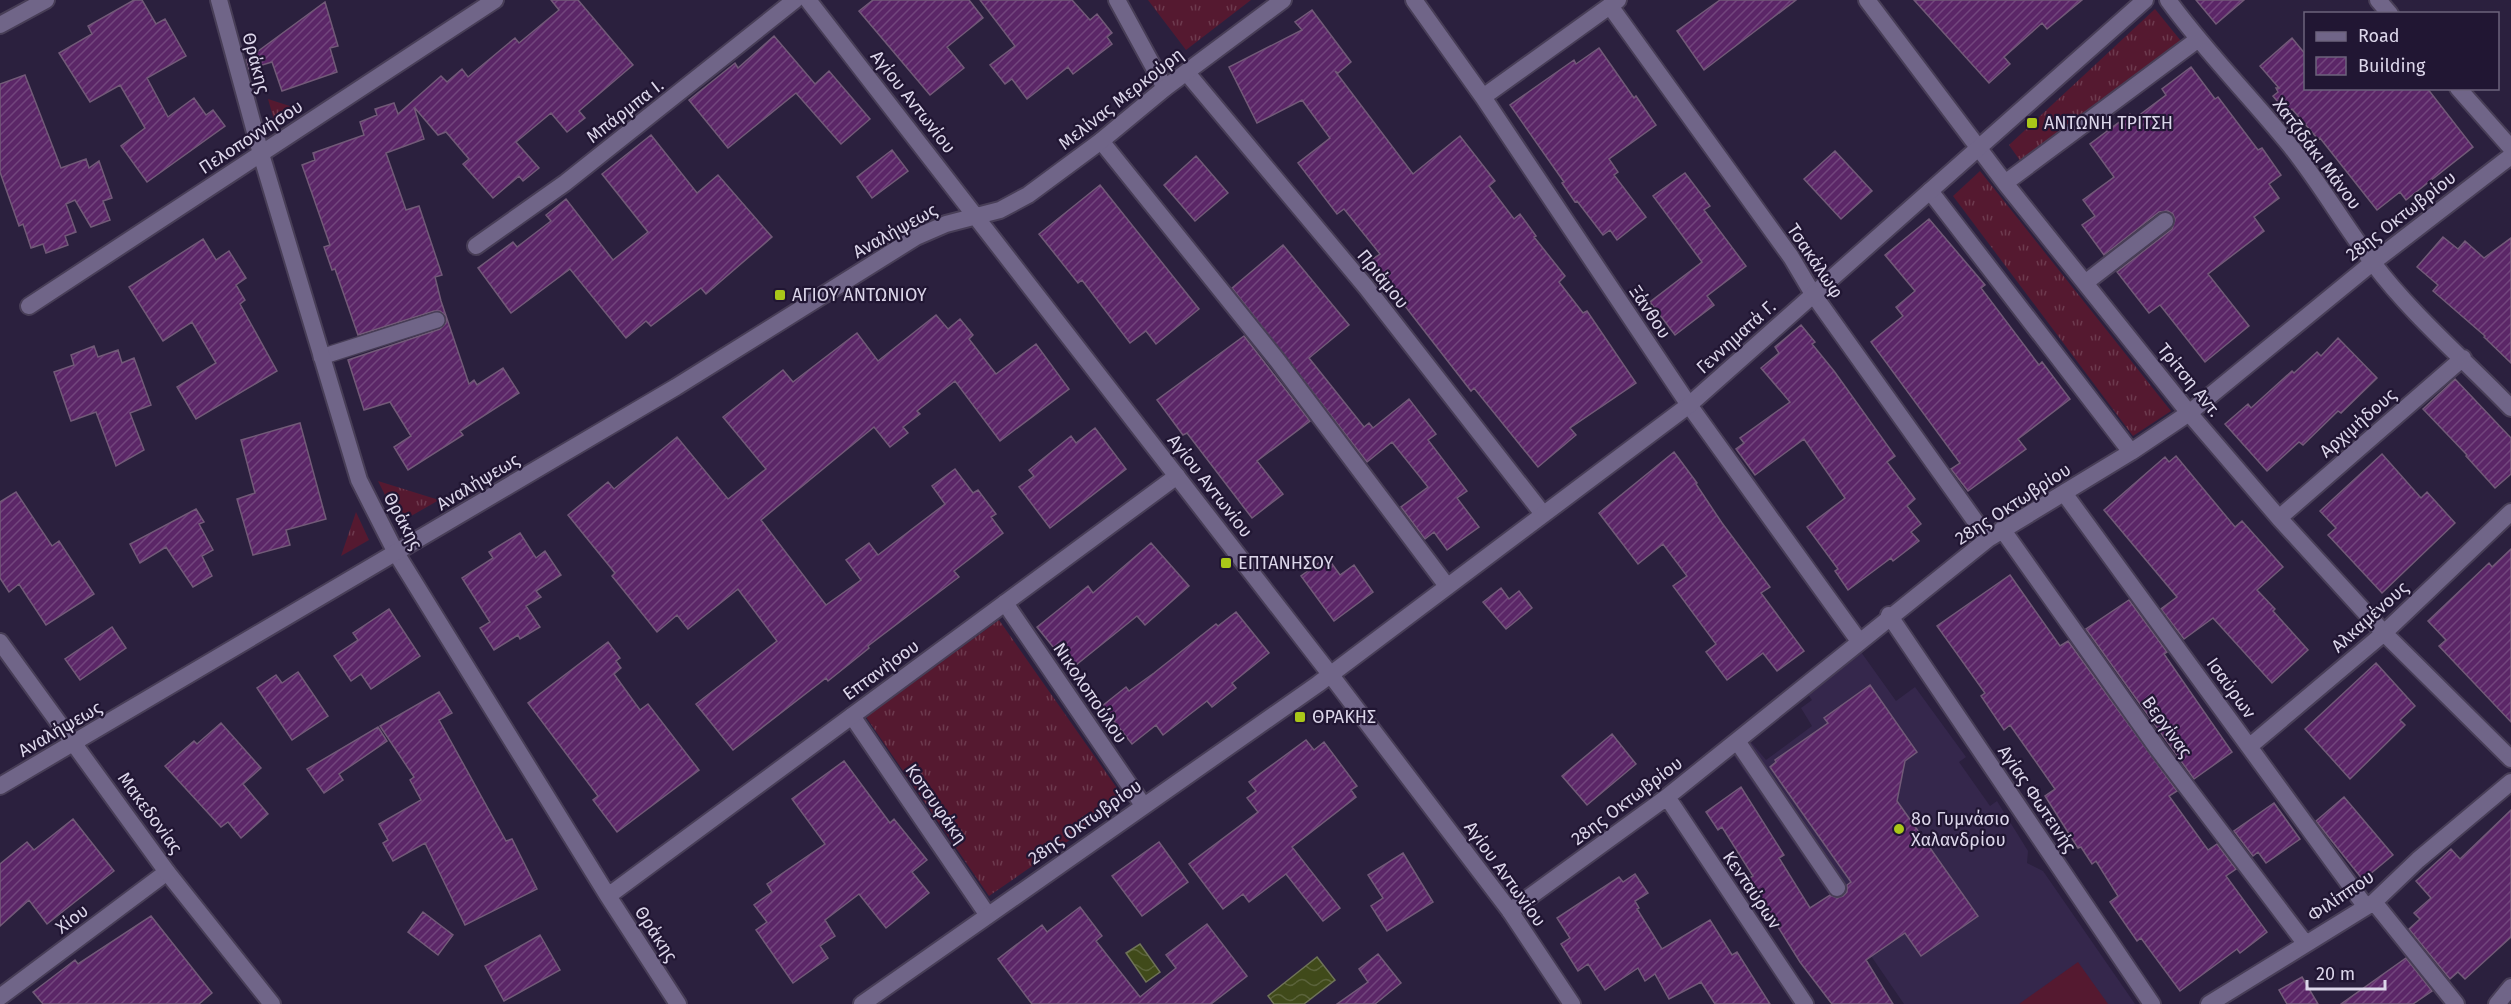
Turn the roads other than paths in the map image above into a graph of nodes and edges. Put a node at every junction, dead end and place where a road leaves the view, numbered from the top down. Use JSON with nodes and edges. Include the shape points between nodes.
{"nodes":[{"id":1,"x":46,"y":0,"type":"edge"},
{"id":2,"x":219,"y":0,"type":"edge"},
{"id":3,"x":495,"y":0,"type":"edge"},
{"id":4,"x":795,"y":0,"type":"edge"},
{"id":5,"x":808,"y":0,"type":"edge"},
{"id":6,"x":1117,"y":0,"type":"edge"},
{"id":7,"x":1283,"y":0,"type":"edge"},
{"id":8,"x":1414,"y":0,"type":"edge"},
{"id":9,"x":1867,"y":0,"type":"edge"},
{"id":10,"x":2145,"y":0,"type":"edge"},
{"id":11,"x":2168,"y":0,"type":"edge"},
{"id":12,"x":2378,"y":0,"type":"edge"},
{"id":13,"x":1614,"y":3,"type":"edge"},
{"id":14,"x":2388,"y":12,"type":"edge"},
{"id":15,"x":0,"y":25,"type":"edge"},
{"id":16,"x":2197,"y":40,"type":"junction"},
{"id":17,"x":1187,"y":73,"type":"junction"},
{"id":18,"x":1165,"y":88,"type":"junction"},
{"id":19,"x":2460,"y":90,"type":"edge"},
{"id":20,"x":1483,"y":97,"type":"junction"},
{"id":21,"x":1101,"y":141,"type":"junction"},
{"id":22,"x":1978,"y":148,"type":"junction"},
{"id":23,"x":2511,"y":148,"type":"edge"},
{"id":24,"x":261,"y":154,"type":"junction"},
{"id":25,"x":2511,"y":156,"type":"edge"},
{"id":26,"x":2005,"y":183,"type":"junction"},
{"id":27,"x":1930,"y":191,"type":"junction"},
{"id":28,"x":976,"y":216,"type":"junction"},
{"id":29,"x":2165,"y":221,"type":"dead end"},
{"id":30,"x":476,"y":246,"type":"dead end"},
{"id":31,"x":2372,"y":262,"type":"junction"},
{"id":32,"x":2085,"y":283,"type":"junction"},
{"id":33,"x":1814,"y":294,"type":"junction"},
{"id":34,"x":29,"y":306,"type":"dead end"},
{"id":35,"x":437,"y":320,"type":"dead end"},
{"id":36,"x":321,"y":357,"type":"junction"},
{"id":37,"x":2463,"y":358,"type":"junction"},
{"id":38,"x":1689,"y":405,"type":"junction"},
{"id":39,"x":2511,"y":408,"type":"edge"},
{"id":40,"x":2189,"y":413,"type":"junction"},
{"id":41,"x":2131,"y":452,"type":"junction"},
{"id":42,"x":1177,"y":476,"type":"junction"},
{"id":43,"x":2064,"y":493,"type":"junction"},
{"id":44,"x":2511,"y":512,"type":"edge"},
{"id":45,"x":1543,"y":514,"type":"junction"},
{"id":46,"x":2279,"y":518,"type":"junction"},
{"id":47,"x":2002,"y":529,"type":"junction"},
{"id":48,"x":1988,"y":539,"type":"junction"},
{"id":49,"x":396,"y":553,"type":"junction"},
{"id":50,"x":1447,"y":586,"type":"junction"},
{"id":51,"x":1005,"y":603,"type":"junction"},
{"id":52,"x":1890,"y":615,"type":"junction"},
{"id":53,"x":2384,"y":633,"type":"junction"},
{"id":54,"x":1859,"y":641,"type":"junction"},
{"id":55,"x":0,"y":642,"type":"edge"},
{"id":56,"x":1330,"y":674,"type":"junction"},
{"id":57,"x":852,"y":716,"type":"junction"},
{"id":58,"x":1737,"y":741,"type":"junction"},
{"id":59,"x":75,"y":743,"type":"junction"},
{"id":60,"x":2250,"y":747,"type":"junction"},
{"id":61,"x":2511,"y":759,"type":"edge"},
{"id":62,"x":2511,"y":782,"type":"edge"},
{"id":63,"x":0,"y":786,"type":"edge"},
{"id":64,"x":1667,"y":797,"type":"junction"},
{"id":65,"x":1143,"y":806,"type":"junction"},
{"id":66,"x":167,"y":872,"type":"junction"},
{"id":67,"x":1837,"y":888,"type":"dead end"},
{"id":68,"x":608,"y":896,"type":"junction"},
{"id":69,"x":2370,"y":904,"type":"junction"},
{"id":70,"x":1510,"y":911,"type":"junction"},
{"id":71,"x":987,"y":914,"type":"junction"},
{"id":72,"x":2305,"y":943,"type":"junction"},
{"id":73,"x":2511,"y":987,"type":"edge"},
{"id":74,"x":0,"y":997,"type":"edge"},
{"id":75,"x":272,"y":1004,"type":"edge"},
{"id":76,"x":678,"y":1004,"type":"edge"},
{"id":77,"x":862,"y":1004,"type":"edge"},
{"id":78,"x":1572,"y":1004,"type":"edge"},
{"id":79,"x":1806,"y":1004,"type":"edge"},
{"id":80,"x":2152,"y":1004,"type":"edge"},
{"id":81,"x":2210,"y":1004,"type":"edge"},
{"id":82,"x":2456,"y":1004,"type":"edge"},
{"id":83,"x":2497,"y":1004,"type":"edge"}],
"edges":[{"from":1,"to":15,"type":"street"},
{"from":2,"to":24,"type":"street","name":"Θράκης"},
{"from":3,"to":24,"type":"street","name":"Πελοποννήσου"},
{"from":4,"to":30,"type":"street","name":"Μπάρμπα Ι.","via":[[565,183]]},
{"from":5,"to":28,"type":"street","name":"Αγίου Αντωνίου"},
{"from":6,"to":18,"type":"street"},
{"from":7,"to":17,"type":"street","name":"Μελίνας Μερκούρη"},
{"from":8,"to":20,"type":"street","name":"Ξάνθου"},
{"from":9,"to":22,"type":"street","name":"Τρίτση Αντ."},
{"from":10,"to":22,"type":"street","name":"Γεννηματά Γ."},
{"from":11,"to":16,"type":"street","name":"Χατζιδάκι Μάνου"},
{"from":12,"to":14,"type":"street"},
{"from":13,"to":20,"type":"street"},
{"from":13,"to":33,"type":"street","name":"Τσακάλωφ"},
{"from":16,"to":26,"type":"street"},
{"from":16,"to":31,"type":"street","name":"Χατζιδάκι Μάνου","via":[[2294,150]]},
{"from":17,"to":18,"type":"street","name":"Μελίνας Μερκούρη"},
{"from":17,"to":45,"type":"street","name":"Πριάμου","via":[[1366,287]]},
{"from":18,"to":21,"type":"street","name":"Μελίνας Μερκούρη"},
{"from":19,"to":23,"type":"street"},
{"from":20,"to":38,"type":"street","name":"Ξάνθου"},
{"from":21,"to":28,"type":"street","name":"Μελίνας Μερκούρη","via":[[1015,203]]},
{"from":21,"to":50,"type":"street","via":[[1277,360]]},
{"from":22,"to":26,"type":"street","name":"Τρίτση Αντ."},
{"from":22,"to":27,"type":"street","name":"Γεννηματά Γ."},
{"from":24,"to":34,"type":"street","name":"Πελοποννήσου"},
{"from":24,"to":36,"type":"street","name":"Θράκης"},
{"from":25,"to":31,"type":"street","name":"28ης Οκτωβρίου"},
{"from":26,"to":32,"type":"street","name":"Τρίτση Αντ."},
{"from":27,"to":33,"type":"street","name":"Γεννηματά Γ."},
{"from":27,"to":41,"type":"street"},
{"from":28,"to":42,"type":"street","name":"Αγίου Αντωνίου"},
{"from":28,"to":49,"type":"street","name":"Αναλήψεως","via":[[916,237],[676,387]]},
{"from":29,"to":32,"type":"street"},
{"from":31,"to":37,"type":"street","name":"Χατζιδάκι Μάνου"},
{"from":31,"to":40,"type":"street","name":"28ης Οκτωβρίου"},
{"from":32,"to":40,"type":"street","name":"Τρίτση Αντ."},
{"from":33,"to":38,"type":"street","name":"Γεννηματά Γ."},
{"from":33,"to":48,"type":"street","name":"Τσακάλωφ"},
{"from":35,"to":36,"type":"lane"},
{"from":36,"to":49,"type":"street","name":"Θράκης","via":[[359,480]]},
{"from":37,"to":39,"type":"street","name":"Χατζιδάκι Μάνου"},
{"from":37,"to":46,"type":"street","name":"Αρχιμήδους"},
{"from":38,"to":45,"type":"street","name":"Γεννηματά Γ."},
{"from":38,"to":54,"type":"street","name":"Ξάνθου"},
{"from":40,"to":41,"type":"street","name":"28ης Οκτωβρίου"},
{"from":40,"to":46,"type":"street","name":"Τρίτση Αντ."},
{"from":41,"to":43,"type":"street","name":"28ης Οκτωβρίου"},
{"from":42,"to":51,"type":"street","name":"Επτανήσου"},
{"from":42,"to":56,"type":"street","name":"Αγίου Αντωνίου"},
{"from":43,"to":47,"type":"street","name":"28ης Οκτωβρίου"},
{"from":43,"to":60,"type":"street","name":"Ισαύρων"},
{"from":44,"to":53,"type":"street","name":"Αλκαμένους"},
{"from":45,"to":50,"type":"street","name":"Γεννηματά Γ."},
{"from":46,"to":53,"type":"street","name":"Τρίτση Αντ."},
{"from":47,"to":48,"type":"street","name":"28ης Οκτωβρίου"},
{"from":47,"to":72,"type":"street","name":"Βεργίνας","via":[[2158,749]]},
{"from":48,"to":52,"type":"street","name":"28ης Οκτωβρίου"},
{"from":49,"to":59,"type":"street","name":"Αναλήψεως"},
{"from":49,"to":68,"type":"street","name":"Θράκης"},
{"from":50,"to":56,"type":"street","name":"Γεννηματά Γ."},
{"from":51,"to":57,"type":"street","name":"Επτανήσου"},
{"from":51,"to":65,"type":"street","name":"Νικολοπούλου"},
{"from":52,"to":54,"type":"street","name":"28ης Οκτωβρίου"},
{"from":52,"to":80,"type":"street","name":"Αγίας Φωτεινής"},
{"from":53,"to":60,"type":"street","name":"Αλκαμένους"},
{"from":53,"to":61,"type":"street","name":"Τρίτση Αντ."},
{"from":54,"to":58,"type":"street","name":"28ης Οκτωβρίου"},
{"from":55,"to":59,"type":"street","name":"Μακεδονίας"},
{"from":56,"to":65,"type":"street","name":"28ης Οκτωβρίου"},
{"from":56,"to":70,"type":"street","name":"Αγίου Αντωνίου"},
{"from":57,"to":68,"type":"street","name":"Επτανήσου"},
{"from":57,"to":71,"type":"street","name":"Κοτσυφάκη"},
{"from":58,"to":64,"type":"street","name":"28ης Οκτωβρίου"},
{"from":58,"to":67,"type":"street"},
{"from":59,"to":63,"type":"street","name":"Αναλήψεως"},
{"from":59,"to":66,"type":"street","name":"Μακεδονίας"},
{"from":60,"to":69,"type":"street","name":"Ισαύρων"},
{"from":62,"to":69,"type":"street","name":"Φιλίππου"},
{"from":64,"to":70,"type":"street","name":"28ης Οκτωβρίου"},
{"from":64,"to":79,"type":"street","name":"Κενταύρων"},
{"from":65,"to":71,"type":"street","name":"28ης Οκτωβρίου"},
{"from":66,"to":74,"type":"street","name":"Χίου"},
{"from":66,"to":75,"type":"street","name":"Μακεδονίας"},
{"from":68,"to":76,"type":"street","name":"Θράκης"},
{"from":69,"to":72,"type":"street","name":"Φιλίππου"},
{"from":69,"to":82,"type":"street","name":"Ισαύρων"},
{"from":70,"to":78,"type":"street","name":"Αγίου Αντωνίου"},
{"from":71,"to":77,"type":"street","name":"28ης Οκτωβρίου"},
{"from":72,"to":81,"type":"street","name":"Φιλίππου"},
{"from":73,"to":83,"type":"street"}]}
